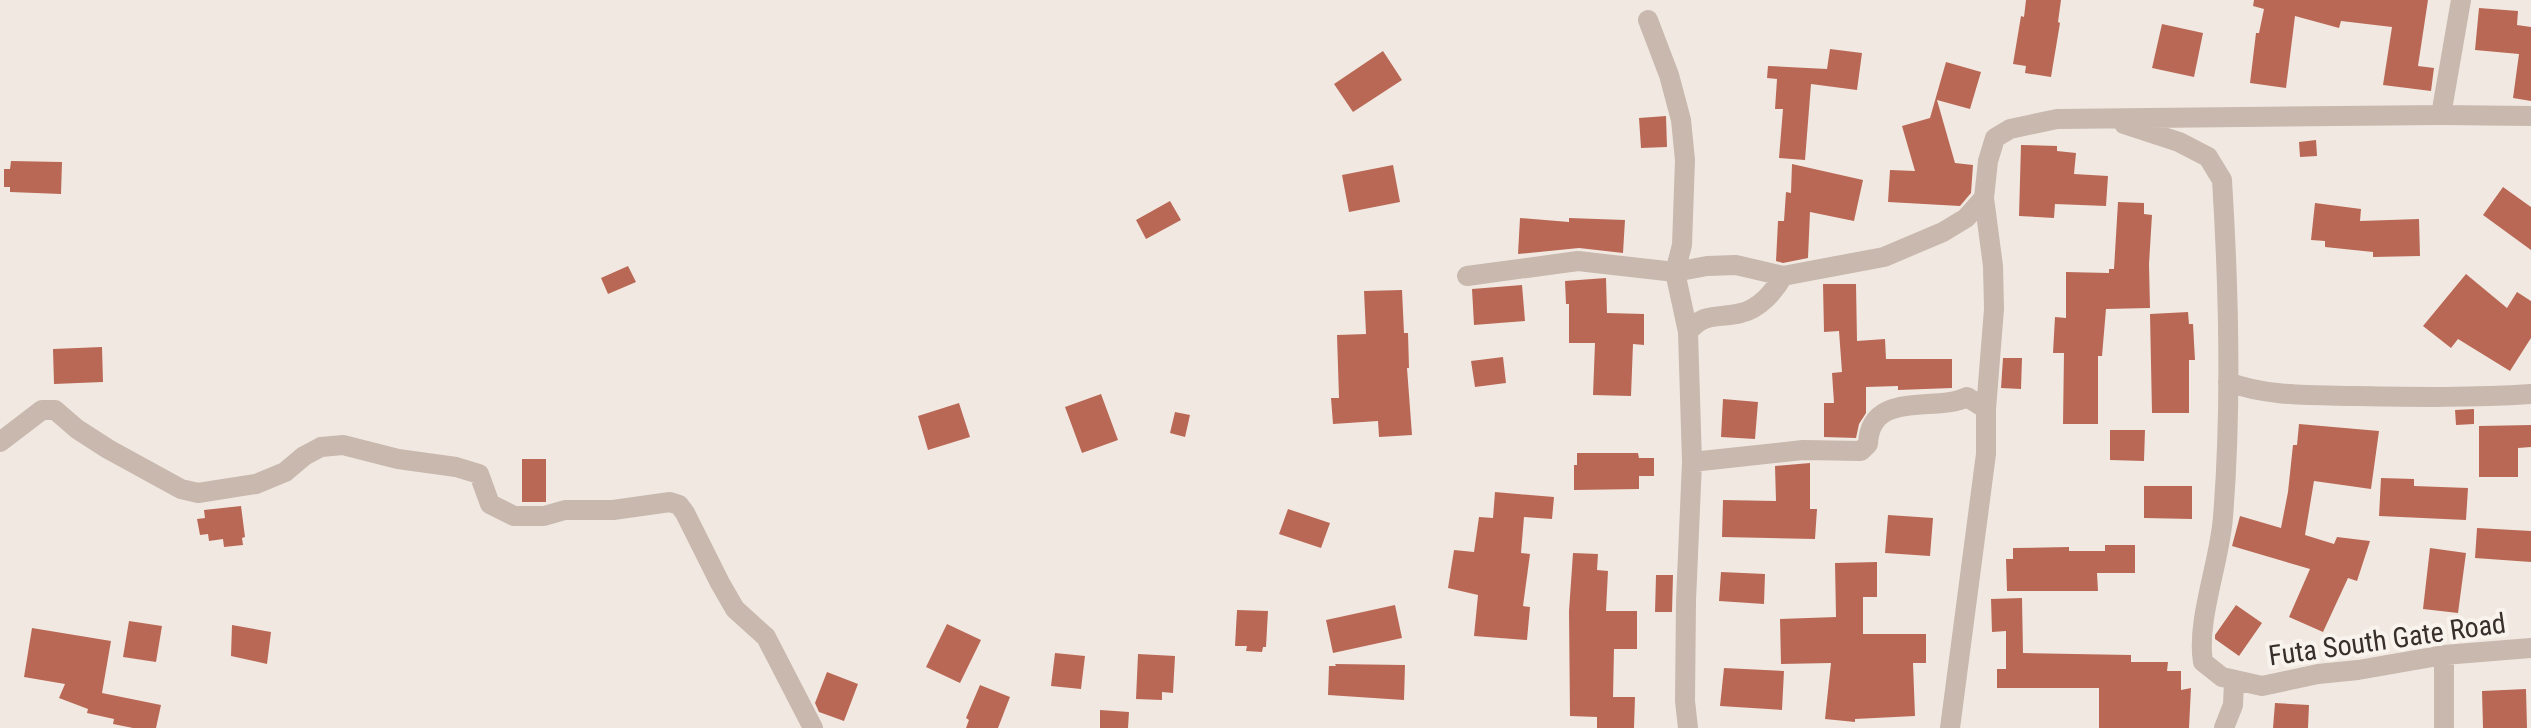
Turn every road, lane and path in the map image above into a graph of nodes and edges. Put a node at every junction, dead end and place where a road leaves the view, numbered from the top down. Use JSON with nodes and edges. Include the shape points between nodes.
{"nodes":[{"id":1,"x":2461,"y":0,"type":"edge"},
{"id":2,"x":1648,"y":20,"type":"dead end"},
{"id":3,"x":2441,"y":115,"type":"junction"},
{"id":4,"x":2531,"y":116,"type":"edge"},
{"id":5,"x":2108,"y":119,"type":"junction"},
{"id":6,"x":1984,"y":198,"type":"junction"},
{"id":7,"x":1675,"y":272,"type":"junction"},
{"id":8,"x":1467,"y":276,"type":"dead end"},
{"id":9,"x":1783,"y":276,"type":"junction"},
{"id":10,"x":1688,"y":332,"type":"junction"},
{"id":11,"x":2228,"y":382,"type":"junction"},
{"id":12,"x":2531,"y":394,"type":"edge"},
{"id":13,"x":1986,"y":409,"type":"junction"},
{"id":14,"x":0,"y":442,"type":"edge"},
{"id":15,"x":1692,"y":462,"type":"junction"},
{"id":16,"x":2531,"y":648,"type":"edge"},
{"id":17,"x":2444,"y":655,"type":"junction"},
{"id":18,"x":2234,"y":682,"type":"junction"},
{"id":19,"x":813,"y":728,"type":"edge"},
{"id":20,"x":1688,"y":728,"type":"edge"},
{"id":21,"x":1950,"y":728,"type":"edge"},
{"id":22,"x":2224,"y":728,"type":"edge"},
{"id":23,"x":2444,"y":728,"type":"edge"}],
"edges":[{"from":1,"to":3,"type":"street"},
{"from":2,"to":7,"type":"street","via":[[1681,120],[1682,245]]},
{"from":3,"to":4,"type":"street"},
{"from":3,"to":5,"type":"street"},
{"from":5,"to":6,"type":"street","via":[[2057,119],[2010,129],[1995,138]]},
{"from":5,"to":11,"type":"street","name":"Futa South Gate Road","via":[[2208,157],[2222,180]]},
{"from":6,"to":9,"type":"street","via":[[1943,232],[1884,257]]},
{"from":6,"to":13,"type":"street","via":[[1994,309]]},
{"from":7,"to":8,"type":"street","via":[[1578,261]]},
{"from":7,"to":9,"type":"street","via":[[1736,265]]},
{"from":7,"to":10,"type":"street"},
{"from":9,"to":10,"type":"street","via":[[1758,305],[1697,321]]},
{"from":10,"to":15,"type":"street"},
{"from":11,"to":12,"type":"street","via":[[2304,395]]},
{"from":11,"to":18,"type":"street","name":"Futa South Gate Road","via":[[2223,520],[2201,649],[2203,662]]},
{"from":13,"to":15,"type":"street","via":[[1967,397],[1898,407],[1874,421],[1861,451],[1803,450]]},
{"from":13,"to":21,"type":"street","via":[[1986,454]]},
{"from":14,"to":19,"type":"street","via":[[42,410],[55,410],[108,449],[198,493],[256,484],[321,447],[343,445],[479,474],[490,504],[514,516],[679,505],[735,609],[766,637]]},
{"from":15,"to":20,"type":"street"},
{"from":16,"to":17,"type":"street","name":"Futa South Gate Road"},
{"from":17,"to":18,"type":"street","name":"Futa South Gate Road","via":[[2262,686]]},
{"from":17,"to":23,"type":"street"},
{"from":18,"to":22,"type":"street"}]}
